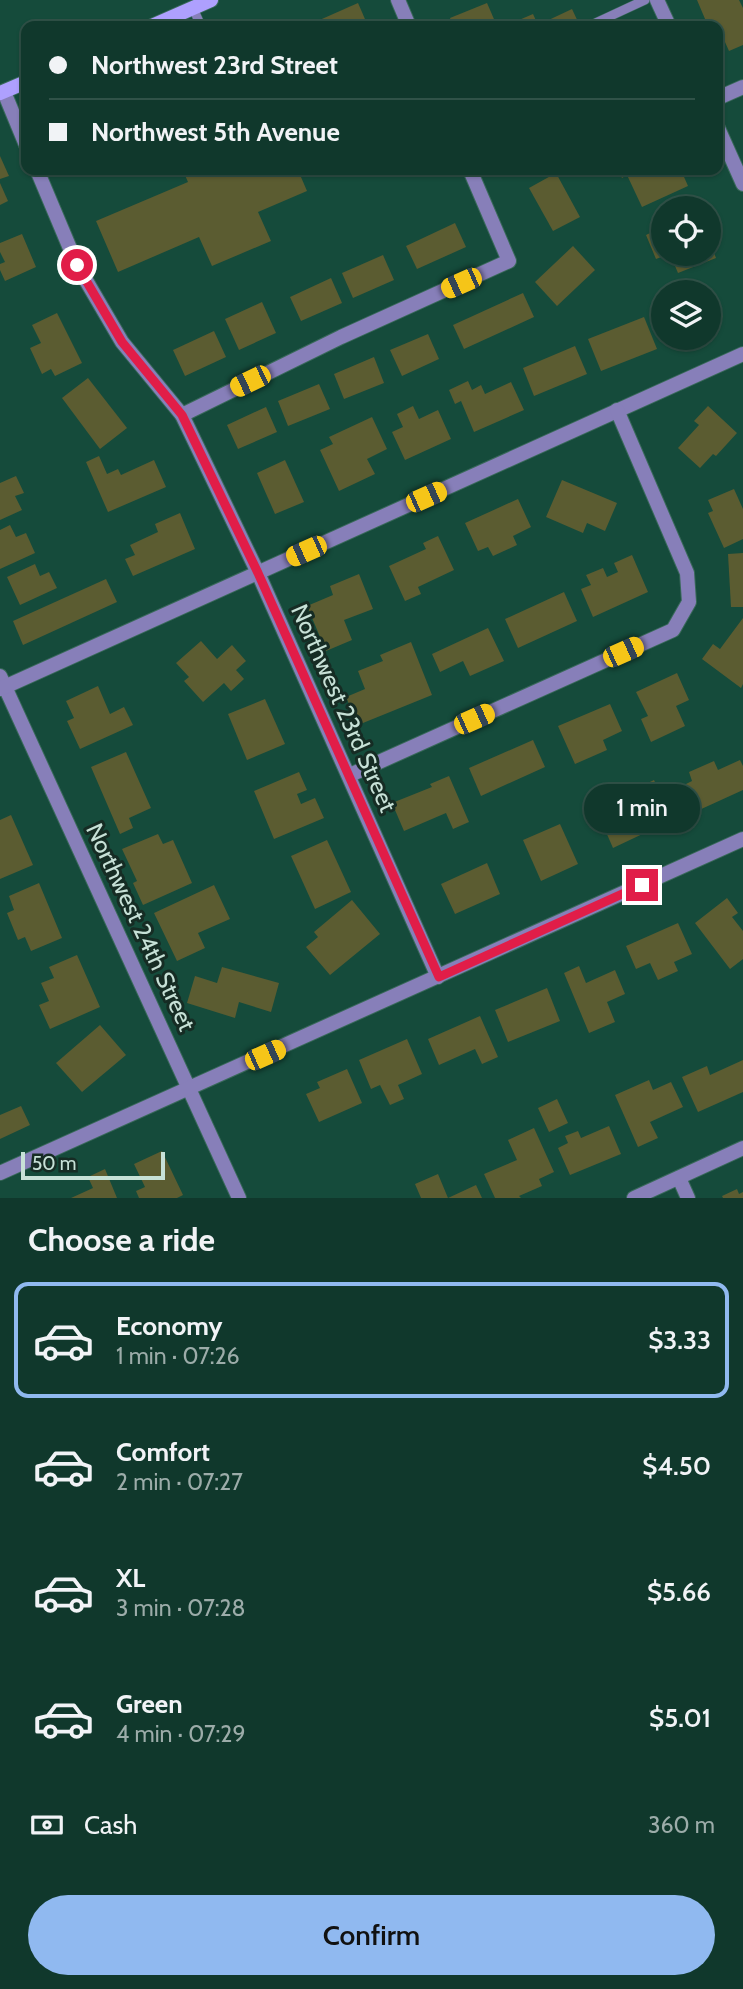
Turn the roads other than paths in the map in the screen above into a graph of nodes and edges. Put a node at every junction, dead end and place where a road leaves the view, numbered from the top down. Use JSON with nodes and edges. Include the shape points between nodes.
{"nodes":[{"id":1,"x":211,"y":0,"type":"edge"},
{"id":2,"x":398,"y":0,"type":"edge"},
{"id":3,"x":645,"y":0,"type":"edge"},
{"id":4,"x":657,"y":0,"type":"edge"},
{"id":5,"x":193,"y":8,"type":"junction"},
{"id":6,"x":163,"y":21,"type":"edge"},
{"id":7,"x":199,"y":21,"type":"edge"},
{"id":8,"x":408,"y":21,"type":"edge"},
{"id":9,"x":600,"y":21,"type":"edge"},
{"id":10,"x":667,"y":21,"type":"edge"},
{"id":11,"x":21,"y":84,"type":"edge"},
{"id":12,"x":743,"y":87,"type":"edge"},
{"id":13,"x":2,"y":92,"type":"edge"},
{"id":14,"x":723,"y":97,"type":"edge"},
{"id":15,"x":21,"y":134,"type":"edge"},
{"id":16,"x":723,"y":139,"type":"edge"},
{"id":17,"x":39,"y":175,"type":"edge"},
{"id":18,"x":472,"y":175,"type":"edge"},
{"id":19,"x":743,"y":184,"type":"edge"},
{"id":20,"x":743,"y":354,"type":"edge"},
{"id":21,"x":617,"y":410,"type":"junction"},
{"id":22,"x":182,"y":415,"type":"junction"},
{"id":23,"x":258,"y":573,"type":"junction"},
{"id":24,"x":2,"y":684,"type":"edge"},
{"id":25,"x":349,"y":775,"type":"junction"},
{"id":26,"x":743,"y":839,"type":"edge"},
{"id":27,"x":439,"y":977,"type":"junction"},
{"id":28,"x":190,"y":1088,"type":"junction"},
{"id":29,"x":743,"y":1148,"type":"edge"},
{"id":30,"x":0,"y":1173,"type":"edge"},
{"id":31,"x":679,"y":1178,"type":"junction"},
{"id":32,"x":239,"y":1198,"type":"edge"},
{"id":33,"x":634,"y":1198,"type":"edge"},
{"id":34,"x":688,"y":1198,"type":"edge"}],
"edges":[{"from":1,"to":5,"type":"main road"},
{"from":2,"to":8,"type":"street"},
{"from":3,"to":9,"type":"lane"},
{"from":4,"to":10,"type":"street"},
{"from":5,"to":6,"type":"main road"},
{"from":5,"to":7,"type":"lane"},
{"from":11,"to":13,"type":"main road"},
{"from":12,"to":14,"type":"street"},
{"from":13,"to":15,"type":"street"},
{"from":16,"to":19,"type":"street"},
{"from":17,"to":22,"type":"street","name":"Northwest 23rd Street","via":[[77,265],[122,342]]},
{"from":18,"to":22,"type":"street","via":[[509,261]]},
{"from":20,"to":21,"type":"street"},
{"from":21,"to":23,"type":"street"},
{"from":21,"to":25,"type":"street","via":[[687,573],[689,602],[673,630]]},
{"from":22,"to":23,"type":"street","name":"Northwest 23rd Street"},
{"from":23,"to":24,"type":"street"},
{"from":23,"to":25,"type":"street","name":"Northwest 23rd Street"},
{"from":24,"to":28,"type":"street","name":"Northwest 24th Street"},
{"from":25,"to":27,"type":"street","name":"Northwest 23rd Street"},
{"from":26,"to":27,"type":"street"},
{"from":27,"to":28,"type":"street"},
{"from":28,"to":30,"type":"street"},
{"from":28,"to":32,"type":"street","name":"Northwest 24th Street"},
{"from":29,"to":31,"type":"street"},
{"from":31,"to":33,"type":"street"},
{"from":31,"to":34,"type":"street"}]}
